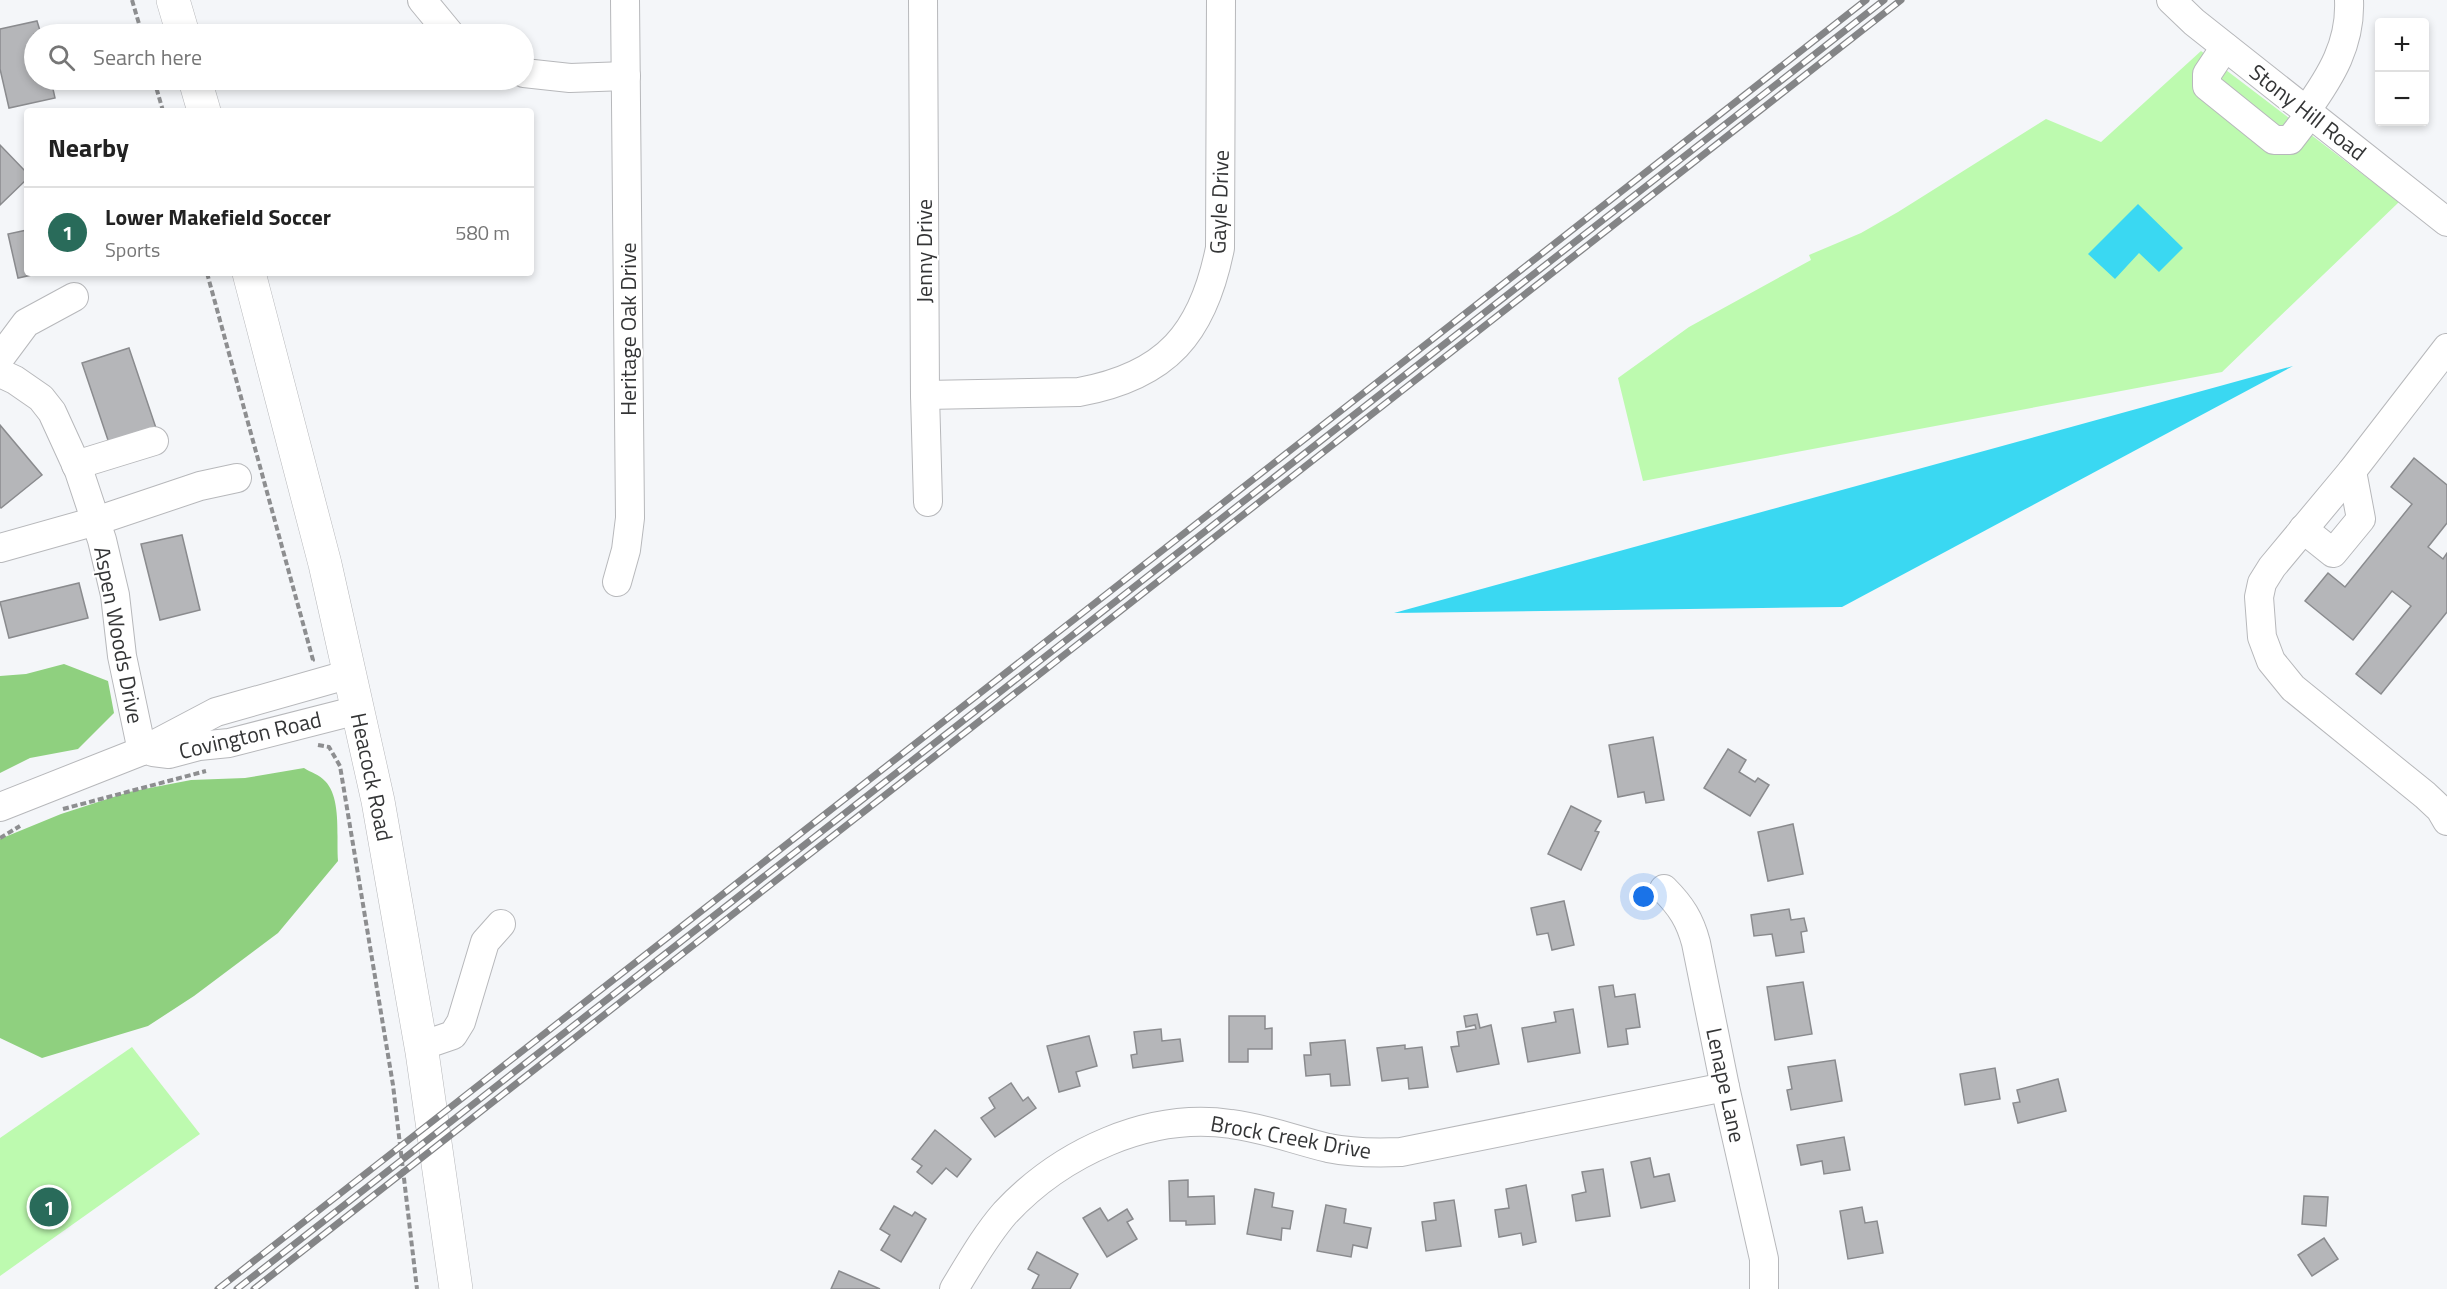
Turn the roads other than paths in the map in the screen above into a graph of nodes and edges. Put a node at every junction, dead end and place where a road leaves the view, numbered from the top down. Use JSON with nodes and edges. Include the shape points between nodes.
{"nodes":[{"id":1,"x":173,"y":0,"type":"edge"},
{"id":2,"x":422,"y":0,"type":"edge"},
{"id":3,"x":625,"y":0,"type":"edge"},
{"id":4,"x":923,"y":0,"type":"edge"},
{"id":5,"x":1221,"y":0,"type":"edge"},
{"id":6,"x":2171,"y":0,"type":"edge"},
{"id":7,"x":2349,"y":0,"type":"edge"},
{"id":8,"x":180,"y":24,"type":"edge"},
{"id":9,"x":442,"y":24,"type":"edge"},
{"id":10,"x":2225,"y":46,"type":"junction"},
{"id":11,"x":534,"y":74,"type":"edge"},
{"id":12,"x":626,"y":76,"type":"junction"},
{"id":13,"x":198,"y":90,"type":"edge"},
{"id":14,"x":203,"y":108,"type":"edge"},
{"id":15,"x":2308,"y":113,"type":"junction"},
{"id":16,"x":2447,"y":222,"type":"edge"},
{"id":17,"x":250,"y":276,"type":"edge"},
{"id":18,"x":74,"y":297,"type":"dead end"},
{"id":19,"x":2447,"y":348,"type":"edge"},
{"id":20,"x":0,"y":358,"type":"edge"},
{"id":21,"x":0,"y":373,"type":"edge"},
{"id":22,"x":925,"y":395,"type":"junction"},
{"id":23,"x":154,"y":441,"type":"dead end"},
{"id":24,"x":76,"y":465,"type":"junction"},
{"id":25,"x":2352,"y":471,"type":"junction"},
{"id":26,"x":237,"y":478,"type":"dead end"},
{"id":27,"x":928,"y":502,"type":"dead end"},
{"id":28,"x":96,"y":521,"type":"junction"},
{"id":29,"x":2303,"y":529,"type":"junction"},
{"id":30,"x":0,"y":548,"type":"edge"},
{"id":31,"x":617,"y":582,"type":"dead end"},
{"id":32,"x":350,"y":674,"type":"junction"},
{"id":33,"x":358,"y":710,"type":"junction"},
{"id":34,"x":142,"y":751,"type":"junction"},
{"id":35,"x":0,"y":807,"type":"edge"},
{"id":36,"x":2447,"y":821,"type":"edge"},
{"id":37,"x":1664,"y":889,"type":"dead end"},
{"id":38,"x":501,"y":924,"type":"dead end"},
{"id":39,"x":421,"y":1046,"type":"junction"},
{"id":40,"x":1725,"y":1087,"type":"junction"},
{"id":41,"x":456,"y":1289,"type":"edge"},
{"id":42,"x":954,"y":1289,"type":"edge"},
{"id":43,"x":1764,"y":1289,"type":"edge"}],
"edges":[{"from":1,"to":8,"type":"main road"},
{"from":2,"to":9,"type":"street"},
{"from":3,"to":12,"type":"street","name":"Heritage Oak Drive"},
{"from":4,"to":22,"type":"street","name":"Jenny Drive"},
{"from":5,"to":22,"type":"street","name":"Gayle Drive","via":[[1220,248],[1214,279],[1194,324],[1161,360],[1105,388]]},
{"from":6,"to":10,"type":"street","name":"Stony Hill Road"},
{"from":7,"to":15,"type":"street","via":[[2350,15],[2341,56]]},
{"from":10,"to":15,"type":"street","name":"Stony Hill Road"},
{"from":10,"to":15,"type":"street","via":[[2207,74],[2207,86],[2274,140],[2290,140]]},
{"from":11,"to":12,"type":"street","via":[[570,78]]},
{"from":12,"to":31,"type":"street","name":"Heritage Oak Drive","via":[[630,518]]},
{"from":13,"to":14,"type":"main road"},
{"from":15,"to":16,"type":"street","name":"Stony Hill Road"},
{"from":17,"to":32,"type":"main road","name":"Heacock Road"},
{"from":18,"to":20,"type":"street","via":[[26,323]]},
{"from":19,"to":25,"type":"street"},
{"from":21,"to":24,"type":"street","name":"Aspen Woods Drive","via":[[40,398],[62,430]]},
{"from":22,"to":27,"type":"street","name":"Jenny Drive"},
{"from":23,"to":24,"type":"street"},
{"from":24,"to":28,"type":"street","name":"Aspen Woods Drive"},
{"from":25,"to":29,"type":"street"},
{"from":25,"to":29,"type":"street","via":[[2361,512],[2358,525],[2333,553]]},
{"from":26,"to":28,"type":"street","name":"Aspen Woods Drive","via":[[200,486]]},
{"from":28,"to":30,"type":"street","name":"Aspen Woods Drive"},
{"from":28,"to":34,"type":"street","name":"Aspen Woods Drive","via":[[114,595]]},
{"from":29,"to":36,"type":"street","via":[[2262,583],[2262,637],[2271,661],[2293,688],[2425,795]]},
{"from":32,"to":33,"type":"main road","name":"Heacock Road"},
{"from":32,"to":34,"type":"street","name":"Covington Road","via":[[216,712]]},
{"from":33,"to":34,"type":"street","name":"Covington Road","via":[[229,743],[169,754]]},
{"from":33,"to":39,"type":"main road","name":"Heacock Road"},
{"from":34,"to":35,"type":"street","name":"Covington Road"},
{"from":37,"to":40,"type":"street","name":"Lenape Lane","via":[[1681,906],[1690,923]]},
{"from":38,"to":39,"type":"street","via":[[485,942],[461,1022],[453,1035]]},
{"from":39,"to":41,"type":"main road","name":"Heacock Road"},
{"from":40,"to":42,"type":"street","name":"Brock Creek Drive","via":[[1401,1152],[1330,1148],[1228,1123],[1199,1121],[1138,1131],[1078,1156],[1032,1188],[1005,1213]]},
{"from":40,"to":43,"type":"street","name":"Lenape Lane","via":[[1764,1259]]}]}
